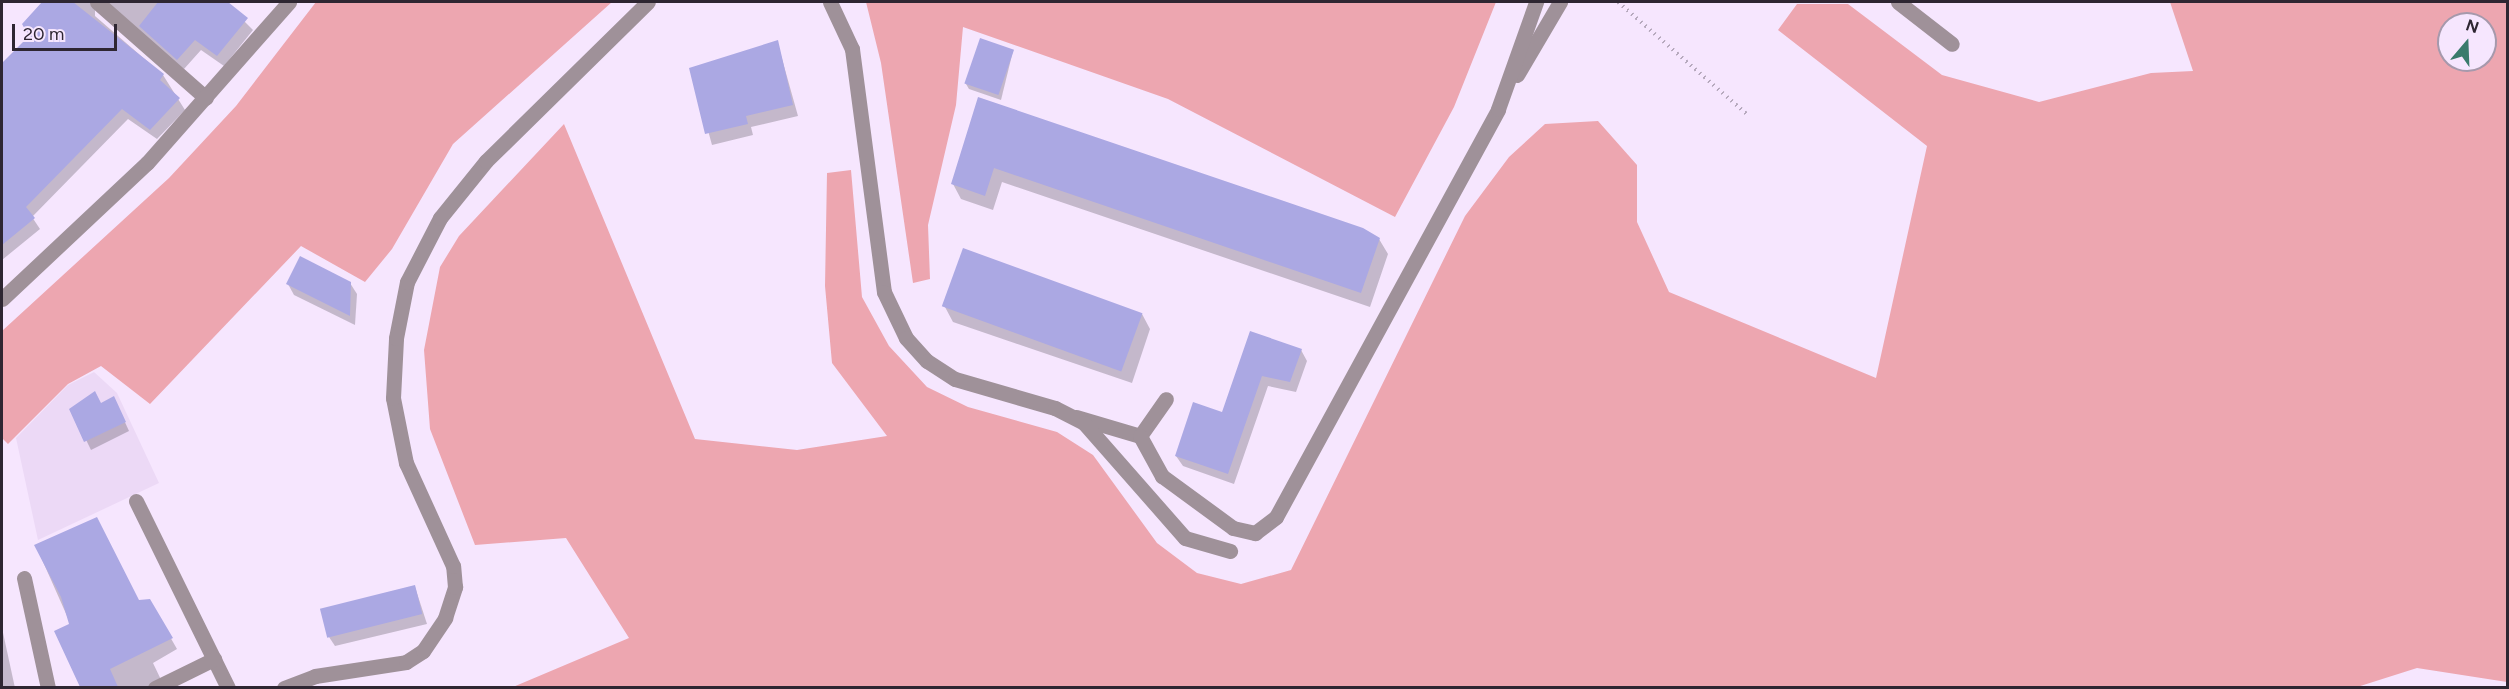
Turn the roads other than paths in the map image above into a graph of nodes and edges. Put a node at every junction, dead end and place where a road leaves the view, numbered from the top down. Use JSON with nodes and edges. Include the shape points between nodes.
{"nodes":[{"id":1,"x":97,"y":2,"type":"edge"},
{"id":2,"x":289,"y":2,"type":"edge"},
{"id":3,"x":648,"y":2,"type":"edge"},
{"id":4,"x":830,"y":2,"type":"edge"},
{"id":5,"x":1536,"y":2,"type":"edge"},
{"id":6,"x":1560,"y":2,"type":"edge"},
{"id":7,"x":1898,"y":2,"type":"edge"},
{"id":8,"x":1952,"y":44,"type":"dead end"},
{"id":9,"x":206,"y":98,"type":"junction"},
{"id":10,"x":1498,"y":109,"type":"junction"},
{"id":11,"x":2,"y":299,"type":"edge"},
{"id":12,"x":1166,"y":399,"type":"dead end"},
{"id":13,"x":1070,"y":415,"type":"junction"},
{"id":14,"x":1140,"y":436,"type":"junction"},
{"id":15,"x":136,"y":501,"type":"dead end"},
{"id":16,"x":1230,"y":551,"type":"dead end"},
{"id":17,"x":24,"y":578,"type":"dead end"},
{"id":18,"x":214,"y":659,"type":"junction"},
{"id":19,"x":48,"y":687,"type":"edge"},
{"id":20,"x":155,"y":687,"type":"edge"},
{"id":21,"x":228,"y":687,"type":"edge"},
{"id":22,"x":284,"y":687,"type":"edge"}],
"edges":[{"from":1,"to":9,"type":"street"},
{"from":2,"to":9,"type":"street"},
{"from":3,"to":22,"type":"street","via":[[486,161],[440,218],[407,282],[392,366],[395,414],[406,463],[453,566],[455,587],[446,618],[423,651],[406,662],[315,676]]},
{"from":4,"to":13,"type":"street","via":[[852,49],[884,292],[896,323],[927,361],[955,379]]},
{"from":5,"to":10,"type":"street"},
{"from":6,"to":10,"type":"street"},
{"from":7,"to":8,"type":"street"},
{"from":9,"to":11,"type":"street","via":[[85,226]]},
{"from":10,"to":14,"type":"street","via":[[1276,517],[1255,533],[1233,528],[1162,476]]},
{"from":12,"to":14,"type":"street"},
{"from":13,"to":14,"type":"street"},
{"from":13,"to":16,"type":"street","via":[[1108,445],[1185,538]]},
{"from":15,"to":18,"type":"street"},
{"from":17,"to":19,"type":"street"},
{"from":18,"to":20,"type":"street"},
{"from":18,"to":21,"type":"street"}]}
